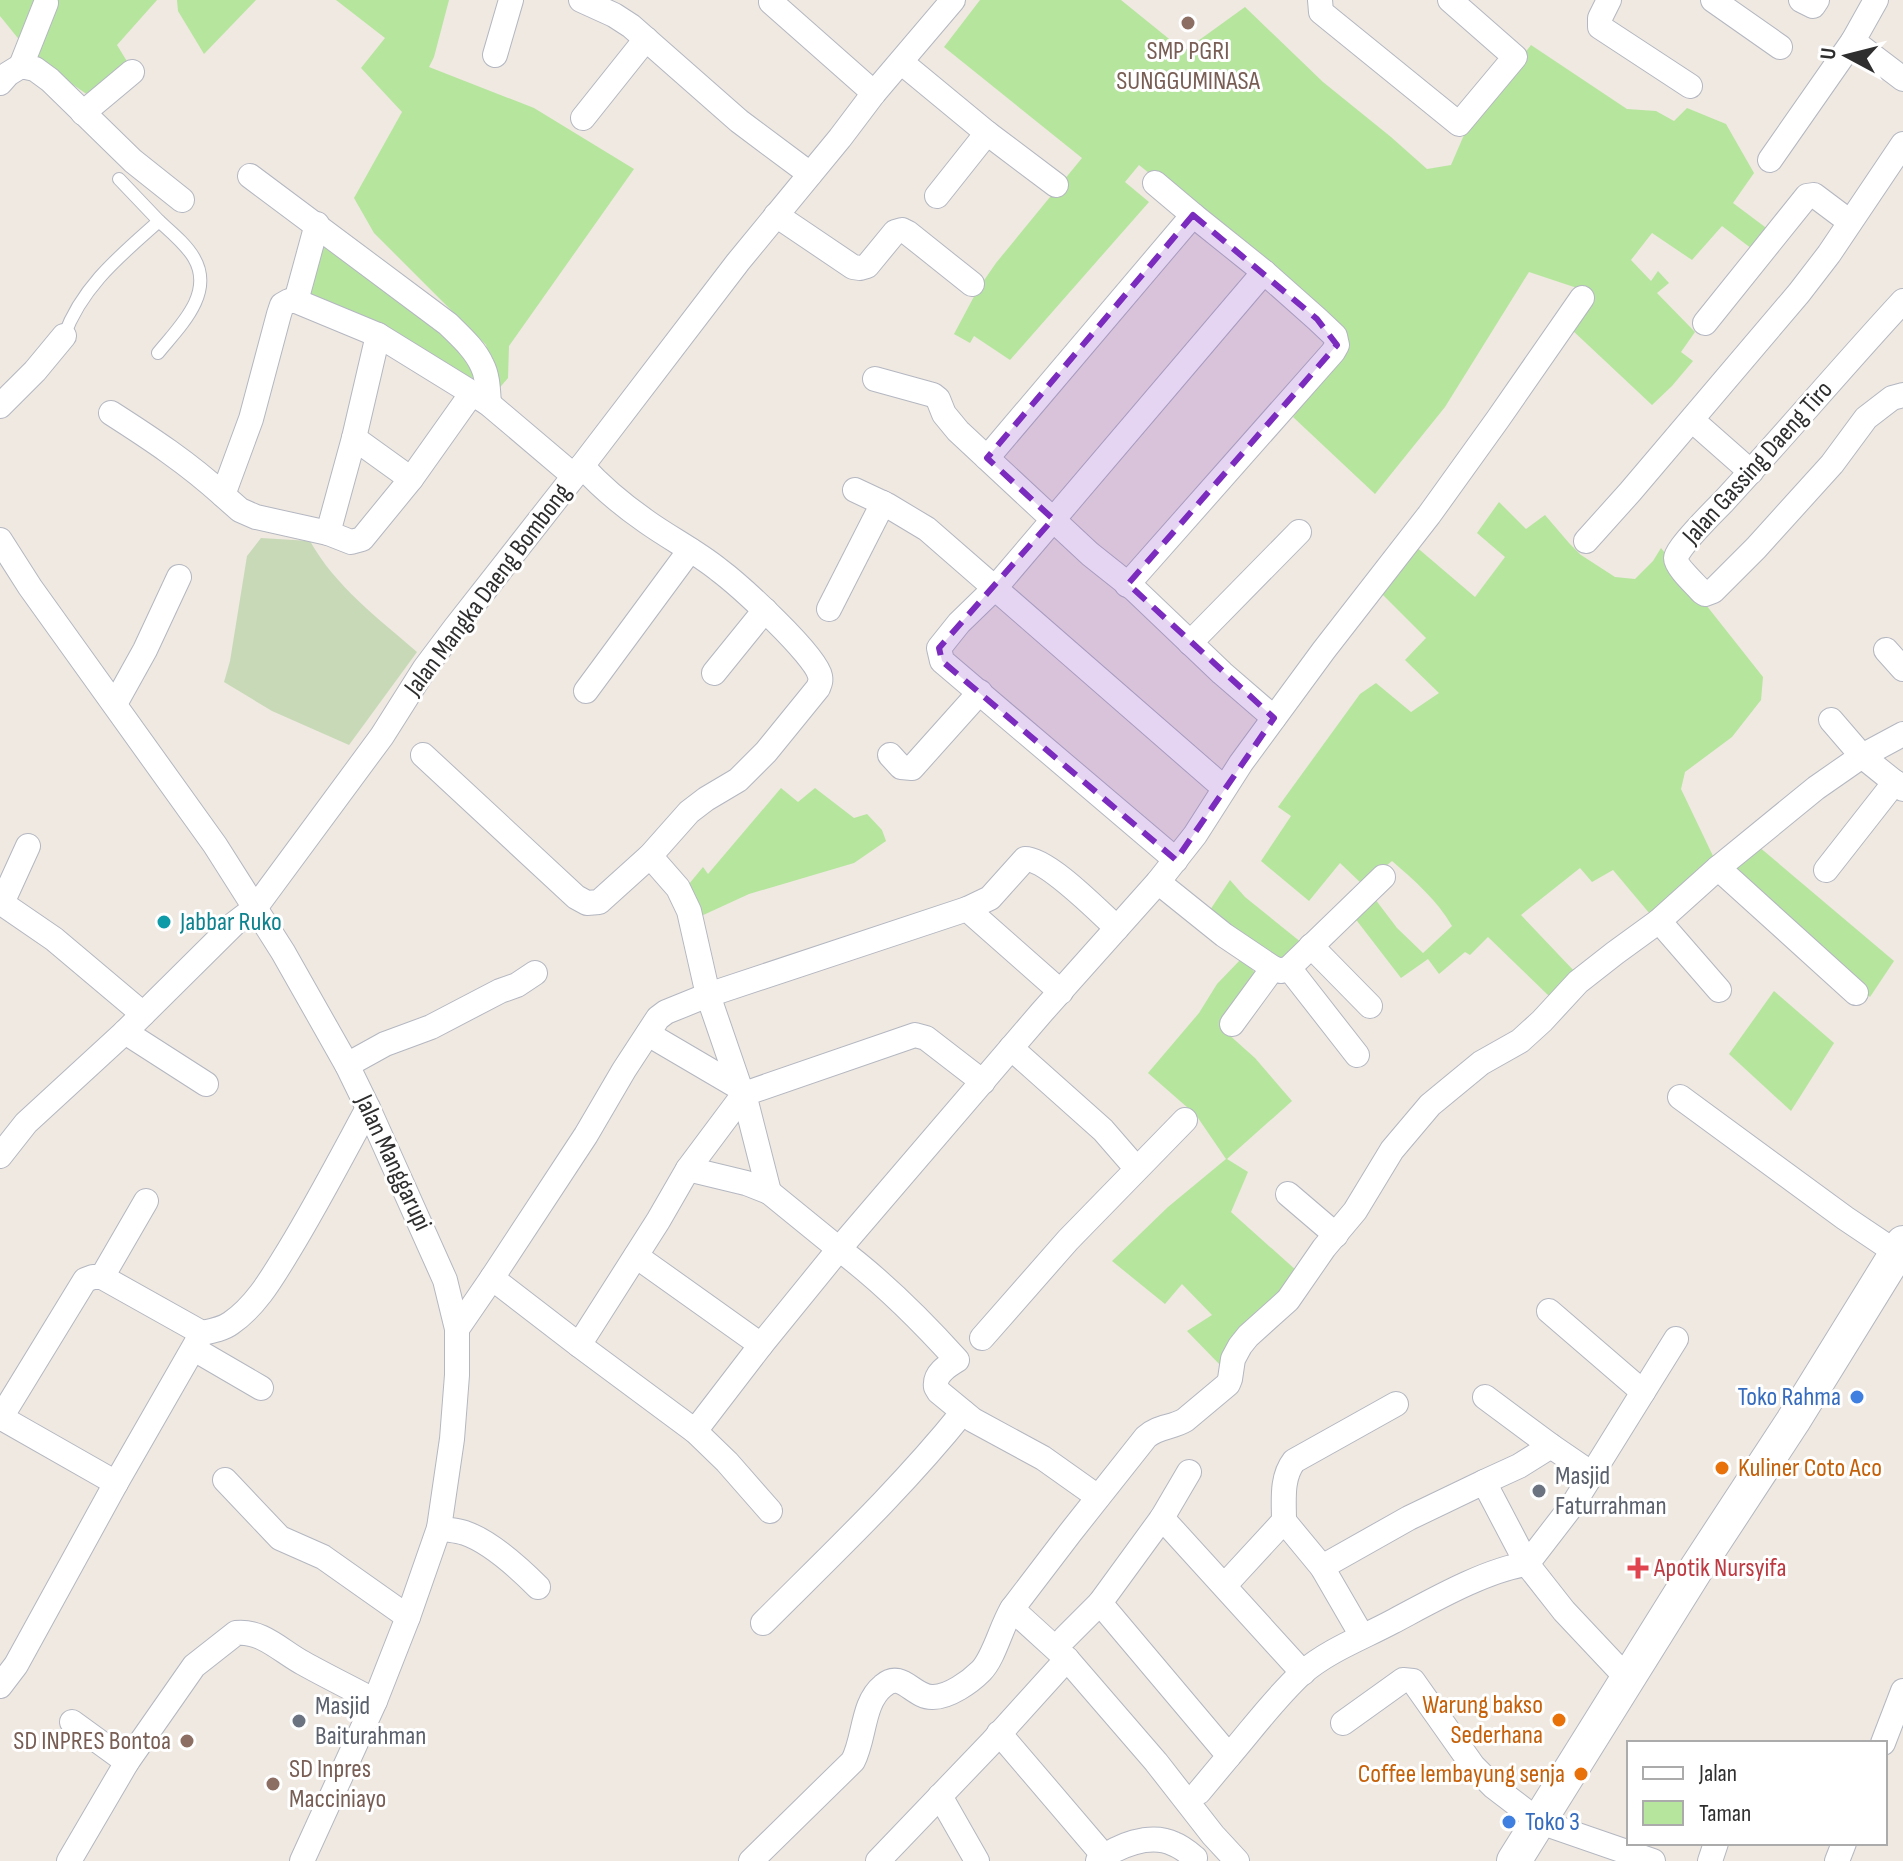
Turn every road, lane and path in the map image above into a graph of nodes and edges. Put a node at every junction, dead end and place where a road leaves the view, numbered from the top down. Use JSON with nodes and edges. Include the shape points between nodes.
{"nodes":[{"id":1,"x":511,"y":0,"type":"edge"},
{"id":2,"x":581,"y":0,"type":"edge"},
{"id":3,"x":953,"y":0,"type":"edge"},
{"id":4,"x":1320,"y":0,"type":"edge"},
{"id":5,"x":1450,"y":0,"type":"edge"},
{"id":6,"x":1713,"y":0,"type":"edge"},
{"id":7,"x":1801,"y":0,"type":"edge"},
{"id":8,"x":1817,"y":0,"type":"edge"},
{"id":9,"x":1876,"y":0,"type":"edge"},
{"id":10,"x":1606,"y":1,"type":"edge"},
{"id":11,"x":771,"y":2,"type":"edge"},
{"id":12,"x":46,"y":3,"type":"dead end"},
{"id":13,"x":618,"y":7,"type":"edge"},
{"id":14,"x":646,"y":39,"type":"junction"},
{"id":15,"x":1853,"y":41,"type":"junction"},
{"id":16,"x":1780,"y":47,"type":"dead end"},
{"id":17,"x":495,"y":55,"type":"dead end"},
{"id":18,"x":901,"y":62,"type":"junction"},
{"id":19,"x":21,"y":66,"type":"junction"},
{"id":20,"x":132,"y":72,"type":"dead end"},
{"id":21,"x":1903,"y":79,"type":"edge"},
{"id":22,"x":0,"y":83,"type":"edge"},
{"id":23,"x":1690,"y":86,"type":"dead end"},
{"id":24,"x":874,"y":93,"type":"junction"},
{"id":25,"x":83,"y":113,"type":"junction"},
{"id":26,"x":583,"y":118,"type":"dead end"},
{"id":27,"x":987,"y":133,"type":"junction"},
{"id":28,"x":1903,"y":144,"type":"edge"},
{"id":29,"x":1770,"y":160,"type":"dead end"},
{"id":30,"x":810,"y":174,"type":"junction"},
{"id":31,"x":250,"y":176,"type":"dead end"},
{"id":32,"x":119,"y":179,"type":"dead end"},
{"id":33,"x":1155,"y":183,"type":"dead end"},
{"id":34,"x":1056,"y":185,"type":"dead end"},
{"id":35,"x":937,"y":196,"type":"dead end"},
{"id":36,"x":182,"y":200,"type":"dead end"},
{"id":37,"x":776,"y":215,"type":"junction"},
{"id":38,"x":1193,"y":215,"type":"junction"},
{"id":39,"x":159,"y":221,"type":"junction"},
{"id":40,"x":1850,"y":222,"type":"junction"},
{"id":41,"x":317,"y":224,"type":"junction"},
{"id":42,"x":1264,"y":272,"type":"junction"},
{"id":43,"x":972,"y":284,"type":"dead end"},
{"id":44,"x":1582,"y":298,"type":"dead end"},
{"id":45,"x":296,"y":301,"type":"junction"},
{"id":46,"x":1903,"y":301,"type":"edge"},
{"id":47,"x":1705,"y":323,"type":"dead end"},
{"id":48,"x":378,"y":335,"type":"junction"},
{"id":49,"x":64,"y":336,"type":"joint"},
{"id":50,"x":158,"y":353,"type":"dead end"},
{"id":51,"x":875,"y":379,"type":"dead end"},
{"id":52,"x":1903,"y":395,"type":"edge"},
{"id":53,"x":481,"y":398,"type":"junction"},
{"id":54,"x":0,"y":406,"type":"edge"},
{"id":55,"x":111,"y":413,"type":"dead end"},
{"id":56,"x":1692,"y":420,"type":"junction"},
{"id":57,"x":354,"y":438,"type":"junction"},
{"id":58,"x":987,"y":458,"type":"junction"},
{"id":59,"x":578,"y":471,"type":"junction"},
{"id":60,"x":1751,"y":472,"type":"junction"},
{"id":61,"x":411,"y":479,"type":"junction"},
{"id":62,"x":855,"y":490,"type":"dead end"},
{"id":63,"x":223,"y":495,"type":"junction"},
{"id":64,"x":883,"y":503,"type":"junction"},
{"id":65,"x":1053,"y":519,"type":"junction"},
{"id":66,"x":1299,"y":532,"type":"dead end"},
{"id":67,"x":328,"y":533,"type":"junction"},
{"id":68,"x":0,"y":540,"type":"edge"},
{"id":69,"x":1586,"y":541,"type":"dead end"},
{"id":70,"x":690,"y":550,"type":"junction"},
{"id":71,"x":179,"y":577,"type":"dead end"},
{"id":72,"x":1127,"y":585,"type":"junction"},
{"id":73,"x":995,"y":588,"type":"junction"},
{"id":74,"x":829,"y":609,"type":"dead end"},
{"id":75,"x":765,"y":610,"type":"junction"},
{"id":76,"x":1190,"y":643,"type":"junction"},
{"id":77,"x":1886,"y":650,"type":"dead end"},
{"id":78,"x":1903,"y":669,"type":"edge"},
{"id":79,"x":714,"y":673,"type":"dead end"},
{"id":80,"x":586,"y":691,"type":"dead end"},
{"id":81,"x":980,"y":692,"type":"junction"},
{"id":82,"x":115,"y":704,"type":"junction"},
{"id":83,"x":1274,"y":718,"type":"junction"},
{"id":84,"x":1831,"y":720,"type":"dead end"},
{"id":85,"x":1903,"y":734,"type":"edge"},
{"id":86,"x":423,"y":755,"type":"dead end"},
{"id":87,"x":890,"y":755,"type":"dead end"},
{"id":88,"x":1862,"y":756,"type":"junction"},
{"id":89,"x":1899,"y":786,"type":"edge"},
{"id":90,"x":1224,"y":788,"type":"junction"},
{"id":91,"x":28,"y":846,"type":"dead end"},
{"id":92,"x":650,"y":856,"type":"junction"},
{"id":93,"x":1176,"y":860,"type":"junction"},
{"id":94,"x":1718,"y":868,"type":"junction"},
{"id":95,"x":1826,"y":870,"type":"dead end"},
{"id":96,"x":1383,"y":877,"type":"dead end"},
{"id":97,"x":1158,"y":882,"type":"junction"},
{"id":98,"x":1,"y":902,"type":"edge"},
{"id":99,"x":255,"y":908,"type":"junction"},
{"id":100,"x":967,"y":909,"type":"junction"},
{"id":101,"x":1659,"y":921,"type":"junction"},
{"id":102,"x":1117,"y":928,"type":"junction"},
{"id":103,"x":1311,"y":946,"type":"junction"},
{"id":104,"x":1281,"y":968,"type":"junction"},
{"id":105,"x":535,"y":973,"type":"dead end"},
{"id":106,"x":1719,"y":990,"type":"dead end"},
{"id":107,"x":1061,"y":992,"type":"junction"},
{"id":108,"x":1856,"y":993,"type":"dead end"},
{"id":109,"x":708,"y":995,"type":"junction"},
{"id":110,"x":1370,"y":1006,"type":"dead end"},
{"id":111,"x":143,"y":1014,"type":"junction"},
{"id":112,"x":1232,"y":1024,"type":"dead end"},
{"id":113,"x":125,"y":1032,"type":"junction"},
{"id":114,"x":648,"y":1034,"type":"junction"},
{"id":115,"x":1011,"y":1048,"type":"junction"},
{"id":116,"x":1357,"y":1055,"type":"dead end"},
{"id":117,"x":347,"y":1065,"type":"junction"},
{"id":118,"x":983,"y":1082,"type":"junction"},
{"id":119,"x":206,"y":1084,"type":"dead end"},
{"id":120,"x":742,"y":1091,"type":"junction"},
{"id":121,"x":1680,"y":1097,"type":"dead end"},
{"id":122,"x":368,"y":1108,"type":"junction"},
{"id":123,"x":1185,"y":1120,"type":"dead end"},
{"id":124,"x":0,"y":1156,"type":"edge"},
{"id":125,"x":1136,"y":1168,"type":"junction"},
{"id":126,"x":688,"y":1169,"type":"junction"},
{"id":127,"x":769,"y":1192,"type":"junction"},
{"id":128,"x":1288,"y":1194,"type":"dead end"},
{"id":129,"x":146,"y":1201,"type":"dead end"},
{"id":130,"x":1336,"y":1235,"type":"junction"},
{"id":131,"x":1900,"y":1248,"type":"edge"},
{"id":132,"x":839,"y":1249,"type":"junction"},
{"id":133,"x":636,"y":1256,"type":"junction"},
{"id":134,"x":102,"y":1277,"type":"junction"},
{"id":135,"x":492,"y":1278,"type":"junction"},
{"id":136,"x":1549,"y":1311,"type":"dead end"},
{"id":137,"x":457,"y":1329,"type":"junction"},
{"id":138,"x":982,"y":1338,"type":"dead end"},
{"id":139,"x":1676,"y":1339,"type":"dead end"},
{"id":140,"x":198,"y":1341,"type":"junction"},
{"id":141,"x":579,"y":1345,"type":"junction"},
{"id":142,"x":761,"y":1345,"type":"junction"},
{"id":143,"x":261,"y":1388,"type":"dead end"},
{"id":144,"x":1643,"y":1392,"type":"junction"},
{"id":145,"x":1485,"y":1397,"type":"dead end"},
{"id":146,"x":1396,"y":1404,"type":"dead end"},
{"id":147,"x":967,"y":1415,"type":"junction"},
{"id":148,"x":0,"y":1418,"type":"edge"},
{"id":149,"x":695,"y":1431,"type":"junction"},
{"id":150,"x":1551,"y":1446,"type":"junction"},
{"id":151,"x":1189,"y":1472,"type":"dead end"},
{"id":152,"x":1592,"y":1474,"type":"junction"},
{"id":153,"x":225,"y":1480,"type":"dead end"},
{"id":154,"x":1484,"y":1482,"type":"junction"},
{"id":155,"x":116,"y":1483,"type":"junction"},
{"id":156,"x":1098,"y":1497,"type":"junction"},
{"id":157,"x":770,"y":1511,"type":"dead end"},
{"id":158,"x":1162,"y":1518,"type":"junction"},
{"id":159,"x":1284,"y":1521,"type":"junction"},
{"id":160,"x":439,"y":1528,"type":"junction"},
{"id":161,"x":1527,"y":1564,"type":"junction"},
{"id":162,"x":1322,"y":1567,"type":"junction"},
{"id":163,"x":1225,"y":1585,"type":"junction"},
{"id":164,"x":538,"y":1587,"type":"dead end"},
{"id":165,"x":1100,"y":1603,"type":"junction"},
{"id":166,"x":1012,"y":1609,"type":"junction"},
{"id":167,"x":408,"y":1617,"type":"junction"},
{"id":168,"x":763,"y":1623,"type":"dead end"},
{"id":169,"x":1362,"y":1636,"type":"junction"},
{"id":170,"x":1066,"y":1649,"type":"junction"},
{"id":171,"x":1303,"y":1673,"type":"junction"},
{"id":172,"x":1627,"y":1678,"type":"junction"},
{"id":173,"x":0,"y":1686,"type":"edge"},
{"id":174,"x":1903,"y":1691,"type":"edge"},
{"id":175,"x":375,"y":1701,"type":"junction"},
{"id":176,"x":72,"y":1722,"type":"dead end"},
{"id":177,"x":1343,"y":1723,"type":"dead end"},
{"id":178,"x":999,"y":1733,"type":"junction"},
{"id":179,"x":1884,"y":1741,"type":"edge"},
{"id":180,"x":1229,"y":1756,"type":"junction"},
{"id":181,"x":127,"y":1762,"type":"junction"},
{"id":182,"x":1199,"y":1792,"type":"dead end"},
{"id":183,"x":940,"y":1796,"type":"junction"},
{"id":184,"x":1540,"y":1822,"type":"junction"},
{"id":185,"x":1213,"y":1835,"type":"junction"},
{"id":186,"x":1101,"y":1858,"type":"edge"},
{"id":187,"x":1194,"y":1860,"type":"edge"},
{"id":188,"x":69,"y":1861,"type":"edge"},
{"id":189,"x":302,"y":1861,"type":"edge"},
{"id":190,"x":751,"y":1861,"type":"edge"},
{"id":191,"x":878,"y":1861,"type":"edge"},
{"id":192,"x":977,"y":1861,"type":"edge"},
{"id":193,"x":1237,"y":1861,"type":"edge"},
{"id":194,"x":1514,"y":1861,"type":"edge"},
{"id":195,"x":1653,"y":1861,"type":"edge"}],
"edges":[{"from":1,"to":17,"type":"street"},
{"from":2,"to":13,"type":"street"},
{"from":3,"to":18,"type":"street","name":"Jalan Mangka Daeng Bombong"},
{"from":4,"to":5,"type":"street","via":[[1321,12],[1459,124],[1515,57]]},
{"from":6,"to":16,"type":"street"},
{"from":7,"to":8,"type":"street","via":[[1813,6]]},
{"from":9,"to":15,"type":"street"},
{"from":10,"to":23,"type":"street","via":[[1599,26]]},
{"from":11,"to":24,"type":"street"},
{"from":12,"to":19,"type":"street"},
{"from":13,"to":14,"type":"street"},
{"from":14,"to":26,"type":"street"},
{"from":14,"to":30,"type":"street","via":[[739,121]]},
{"from":15,"to":21,"type":"street"},
{"from":15,"to":29,"type":"street"},
{"from":18,"to":24,"type":"street","name":"Jalan Mangka Daeng Bombong"},
{"from":18,"to":27,"type":"street"},
{"from":19,"to":22,"type":"street"},
{"from":19,"to":25,"type":"street","via":[[35,69]]},
{"from":20,"to":25,"type":"street"},
{"from":24,"to":30,"type":"street","name":"Jalan Mangka Daeng Bombong"},
{"from":25,"to":36,"type":"street"},
{"from":27,"to":34,"type":"street"},
{"from":27,"to":35,"type":"street"},
{"from":28,"to":40,"type":"street"},
{"from":30,"to":37,"type":"street","name":"Jalan Mangka Daeng Bombong"},
{"from":31,"to":41,"type":"street"},
{"from":32,"to":39,"type":"lane"},
{"from":33,"to":38,"type":"street"},
{"from":37,"to":43,"type":"street","via":[[860,268],[902,230]]},
{"from":37,"to":59,"type":"street","name":"Jalan Mangka Daeng Bombong"},
{"from":38,"to":42,"type":"street"},
{"from":38,"to":58,"type":"street"},
{"from":39,"to":49,"type":"lane","via":[[86,293]]},
{"from":39,"to":50,"type":"lane","via":[[194,257],[201,273],[200,293],[191,311]]},
{"from":40,"to":47,"type":"street","via":[[1814,195],[1807,196]]},
{"from":40,"to":56,"type":"street","via":[[1799,293]]},
{"from":41,"to":45,"type":"street"},
{"from":41,"to":53,"type":"street","via":[[448,324],[471,348],[486,375]]},
{"from":42,"to":65,"type":"street"},
{"from":42,"to":72,"type":"street","via":[[1335,336],[1337,345]]},
{"from":44,"to":83,"type":"street","via":[[1429,515]]},
{"from":45,"to":48,"type":"street"},
{"from":45,"to":63,"type":"street","via":[[282,305],[251,419]]},
{"from":46,"to":60,"type":"street","name":"Jalan Gassing Daeng Tiro"},
{"from":48,"to":53,"type":"street"},
{"from":48,"to":57,"type":"street"},
{"from":49,"to":54,"type":"street"},
{"from":51,"to":58,"type":"street","via":[[933,395],[950,422]]},
{"from":52,"to":60,"type":"street","name":"Jalan Gassing Daeng Tiro","via":[[1866,418],[1756,548],[1705,594],[1676,562],[1677,554]]},
{"from":53,"to":59,"type":"street"},
{"from":53,"to":61,"type":"street"},
{"from":55,"to":63,"type":"street","via":[[170,451]]},
{"from":56,"to":60,"type":"street"},
{"from":56,"to":69,"type":"street"},
{"from":57,"to":61,"type":"street"},
{"from":57,"to":67,"type":"street"},
{"from":58,"to":65,"type":"street"},
{"from":59,"to":70,"type":"street"},
{"from":59,"to":99,"type":"street","name":"Jalan Mangka Daeng Bombong","via":[[447,638]]},
{"from":61,"to":67,"type":"street","via":[[362,539],[351,542]]},
{"from":62,"to":64,"type":"street"},
{"from":63,"to":67,"type":"street","via":[[256,517]]},
{"from":64,"to":73,"type":"street","via":[[927,529]]},
{"from":64,"to":74,"type":"street"},
{"from":65,"to":72,"type":"street"},
{"from":65,"to":73,"type":"street"},
{"from":66,"to":76,"type":"street"},
{"from":68,"to":82,"type":"street","name":"Jalan Manggarupi"},
{"from":70,"to":75,"type":"street"},
{"from":70,"to":80,"type":"street"},
{"from":71,"to":82,"type":"street"},
{"from":72,"to":76,"type":"street"},
{"from":73,"to":81,"type":"street","via":[[939,648],[942,661]]},
{"from":73,"to":90,"type":"street"},
{"from":75,"to":79,"type":"street"},
{"from":75,"to":92,"type":"street","via":[[816,667],[818,688],[738,780],[689,812]]},
{"from":76,"to":83,"type":"street"},
{"from":77,"to":78,"type":"street"},
{"from":81,"to":87,"type":"street","via":[[912,768],[901,767]]},
{"from":81,"to":93,"type":"street"},
{"from":82,"to":99,"type":"street","name":"Jalan Manggarupi"},
{"from":83,"to":90,"type":"street"},
{"from":84,"to":88,"type":"street"},
{"from":85,"to":88,"type":"street"},
{"from":86,"to":92,"type":"street","via":[[587,903],[599,902]]},
{"from":88,"to":89,"type":"street"},
{"from":88,"to":94,"type":"street"},
{"from":89,"to":95,"type":"street"},
{"from":90,"to":93,"type":"street"},
{"from":91,"to":98,"type":"street"},
{"from":92,"to":109,"type":"street","via":[[678,888],[689,911]]},
{"from":93,"to":97,"type":"street"},
{"from":94,"to":101,"type":"street"},
{"from":94,"to":108,"type":"street"},
{"from":96,"to":103,"type":"street"},
{"from":97,"to":102,"type":"street"},
{"from":97,"to":104,"type":"street","via":[[1224,935]]},
{"from":98,"to":111,"type":"street"},
{"from":99,"to":111,"type":"street","name":"Jalan Mangka Daeng Bombong"},
{"from":99,"to":117,"type":"street","name":"Jalan Manggarupi"},
{"from":100,"to":102,"type":"street","via":[[990,898],[1025,859],[1031,859]]},
{"from":100,"to":107,"type":"street"},
{"from":100,"to":109,"type":"street"},
{"from":101,"to":106,"type":"street"},
{"from":101,"to":130,"type":"street","via":[[1578,982],[1520,1041],[1481,1063],[1430,1105],[1392,1150]]},
{"from":102,"to":107,"type":"street"},
{"from":103,"to":104,"type":"street"},
{"from":103,"to":110,"type":"street"},
{"from":104,"to":112,"type":"street"},
{"from":104,"to":116,"type":"street"},
{"from":105,"to":117,"type":"street"},
{"from":107,"to":115,"type":"street"},
{"from":109,"to":114,"type":"street","via":[[666,1012]]},
{"from":109,"to":120,"type":"street"},
{"from":111,"to":113,"type":"street","name":"Jalan Mangka Daeng Bombong"},
{"from":113,"to":119,"type":"street"},
{"from":113,"to":124,"type":"street","name":"Jalan Mangka Daeng Bombong","via":[[26,1123]]},
{"from":114,"to":120,"type":"street"},
{"from":114,"to":135,"type":"street"},
{"from":115,"to":118,"type":"street"},
{"from":115,"to":125,"type":"street","via":[[1103,1130]]},
{"from":117,"to":122,"type":"street","name":"Jalan Manggarupi"},
{"from":118,"to":120,"type":"street","via":[[915,1035]]},
{"from":118,"to":132,"type":"street"},
{"from":120,"to":126,"type":"street"},
{"from":120,"to":127,"type":"street"},
{"from":121,"to":131,"type":"street","via":[[1845,1218]]},
{"from":122,"to":137,"type":"street","name":"Jalan Manggarupi","via":[[445,1280]]},
{"from":122,"to":140,"type":"street","via":[[268,1285],[231,1324]]},
{"from":123,"to":125,"type":"street"},
{"from":125,"to":138,"type":"street"},
{"from":126,"to":127,"type":"street"},
{"from":126,"to":133,"type":"street"},
{"from":127,"to":132,"type":"street"},
{"from":128,"to":130,"type":"street"},
{"from":129,"to":134,"type":"street"},
{"from":130,"to":156,"type":"street","via":[[1288,1300],[1240,1346],[1228,1384],[1185,1420],[1153,1430]]},
{"from":131,"to":172,"type":"street"},
{"from":132,"to":142,"type":"street"},
{"from":132,"to":147,"type":"street","via":[[911,1310],[957,1360],[935,1382],[939,1392]]},
{"from":133,"to":141,"type":"street"},
{"from":133,"to":142,"type":"street"},
{"from":134,"to":140,"type":"street"},
{"from":134,"to":148,"type":"street","via":[[85,1280]]},
{"from":135,"to":137,"type":"street"},
{"from":135,"to":141,"type":"street"},
{"from":136,"to":144,"type":"street"},
{"from":137,"to":160,"type":"street","name":"Jalan Manggarupi","via":[[452,1439]]},
{"from":139,"to":144,"type":"street"},
{"from":140,"to":143,"type":"street"},
{"from":140,"to":155,"type":"street"},
{"from":141,"to":149,"type":"street"},
{"from":142,"to":149,"type":"street"},
{"from":144,"to":152,"type":"street"},
{"from":145,"to":150,"type":"street"},
{"from":146,"to":159,"type":"street","via":[[1294,1461],[1284,1483]]},
{"from":147,"to":156,"type":"street"},
{"from":147,"to":168,"type":"street"},
{"from":148,"to":155,"type":"street"},
{"from":149,"to":157,"type":"street"},
{"from":150,"to":152,"type":"street"},
{"from":150,"to":154,"type":"street"},
{"from":151,"to":158,"type":"street"},
{"from":152,"to":161,"type":"street"},
{"from":153,"to":167,"type":"street","via":[[280,1538],[323,1557]]},
{"from":154,"to":161,"type":"street"},
{"from":154,"to":162,"type":"street"},
{"from":155,"to":173,"type":"street"},
{"from":156,"to":166,"type":"street"},
{"from":158,"to":163,"type":"street"},
{"from":158,"to":165,"type":"street"},
{"from":159,"to":162,"type":"street"},
{"from":159,"to":163,"type":"street"},
{"from":160,"to":164,"type":"street","via":[[480,1541]]},
{"from":160,"to":167,"type":"street","name":"Jalan Manggarupi"},
{"from":161,"to":169,"type":"street","via":[[1493,1573]]},
{"from":161,"to":172,"type":"street"},
{"from":162,"to":169,"type":"street"},
{"from":163,"to":171,"type":"street"},
{"from":165,"to":170,"type":"street"},
{"from":165,"to":180,"type":"street"},
{"from":166,"to":170,"type":"street"},
{"from":166,"to":190,"type":"street","via":[[987,1664],[951,1692],[933,1697],[899,1681],[884,1685],[871,1704],[853,1761]]},
{"from":167,"to":175,"type":"street","name":"Jalan Manggarupi"},
{"from":169,"to":171,"type":"street"},
{"from":170,"to":178,"type":"street"},
{"from":170,"to":185,"type":"street"},
{"from":171,"to":180,"type":"street"},
{"from":172,"to":184,"type":"street"},
{"from":174,"to":179,"type":"street"},
{"from":175,"to":181,"type":"street","via":[[269,1641],[236,1633],[194,1666]]},
{"from":175,"to":189,"type":"street","name":"Jalan Manggarupi"},
{"from":176,"to":181,"type":"street"},
{"from":177,"to":184,"type":"street","via":[[1403,1680],[1413,1681],[1473,1766]]},
{"from":178,"to":183,"type":"street"},
{"from":178,"to":186,"type":"street"},
{"from":180,"to":182,"type":"street"},
{"from":181,"to":188,"type":"street"},
{"from":183,"to":191,"type":"street"},
{"from":183,"to":192,"type":"street"},
{"from":184,"to":194,"type":"street"},
{"from":184,"to":195,"type":"street"},
{"from":185,"to":187,"type":"street"},
{"from":185,"to":193,"type":"street"},
{"from":186,"to":187,"type":"street","via":[[1153,1839],[1174,1843]]}]}
